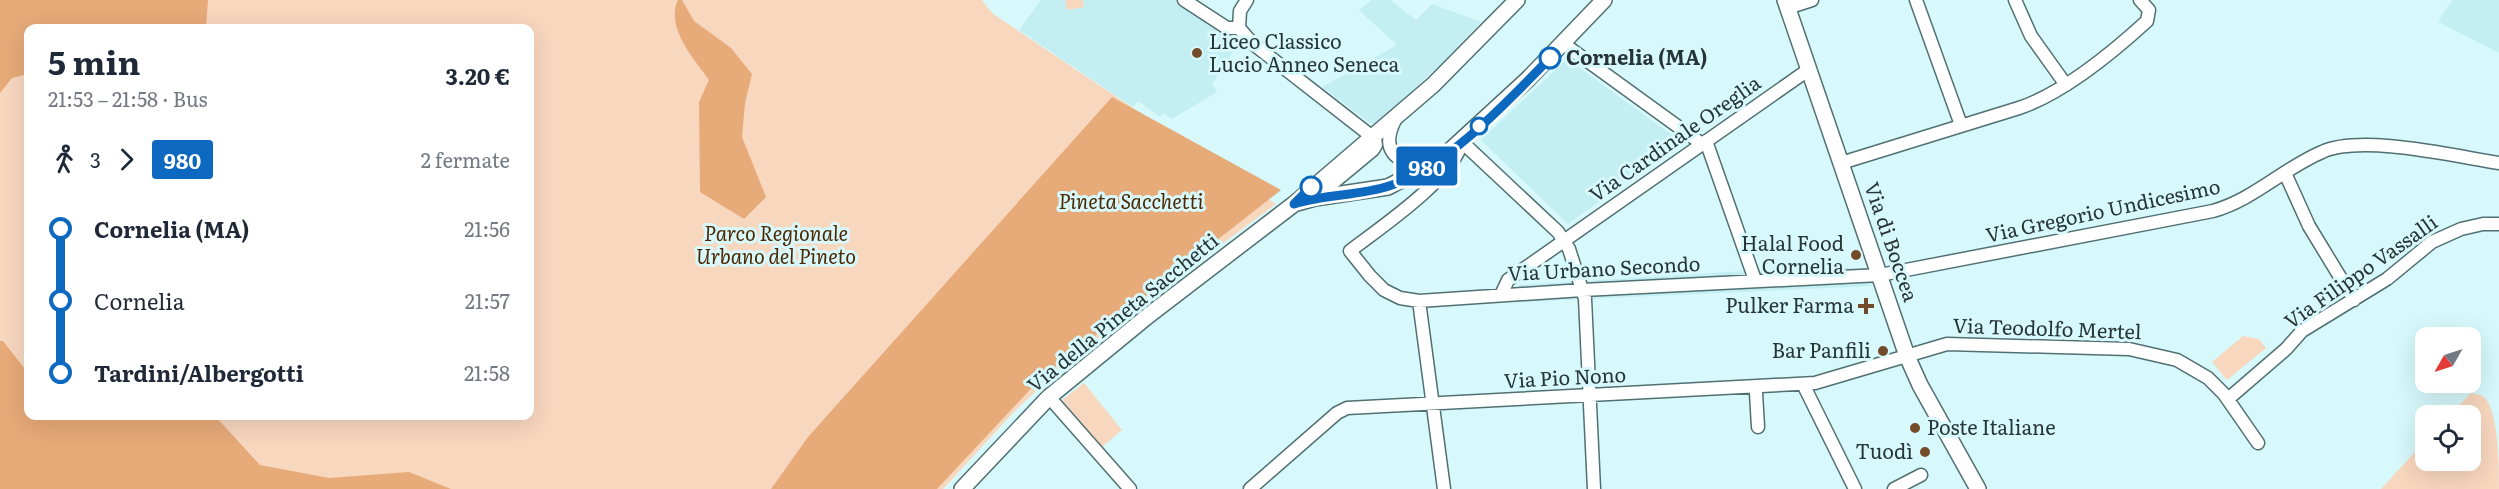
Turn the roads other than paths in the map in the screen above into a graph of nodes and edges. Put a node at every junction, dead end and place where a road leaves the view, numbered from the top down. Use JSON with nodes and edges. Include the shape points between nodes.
{"nodes":[{"id":1,"x":1184,"y":0,"type":"edge"},
{"id":2,"x":1246,"y":0,"type":"edge"},
{"id":3,"x":1517,"y":0,"type":"edge"},
{"id":4,"x":1604,"y":0,"type":"edge"},
{"id":5,"x":1812,"y":0,"type":"edge"},
{"id":6,"x":1916,"y":0,"type":"edge"},
{"id":7,"x":2015,"y":0,"type":"edge"},
{"id":8,"x":2140,"y":0,"type":"edge"},
{"id":9,"x":1786,"y":4,"type":"edge"},
{"id":10,"x":1239,"y":28,"type":"junction"},
{"id":11,"x":1564,"y":44,"type":"junction"},
{"id":12,"x":1808,"y":70,"type":"junction"},
{"id":13,"x":2066,"y":85,"type":"junction"},
{"id":14,"x":1396,"y":116,"type":"junction"},
{"id":15,"x":1961,"y":125,"type":"junction"},
{"id":16,"x":1373,"y":136,"type":"junction"},
{"id":17,"x":1462,"y":142,"type":"junction"},
{"id":18,"x":1704,"y":143,"type":"junction"},
{"id":19,"x":1841,"y":163,"type":"junction"},
{"id":20,"x":2499,"y":163,"type":"edge"},
{"id":21,"x":1425,"y":168,"type":"junction"},
{"id":22,"x":2284,"y":173,"type":"junction"},
{"id":23,"x":1315,"y":198,"type":"junction"},
{"id":24,"x":1294,"y":204,"type":"junction"},
{"id":25,"x":2499,"y":224,"type":"edge"},
{"id":26,"x":1564,"y":240,"type":"junction"},
{"id":27,"x":1880,"y":275,"type":"junction"},
{"id":28,"x":1755,"y":280,"type":"junction"},
{"id":29,"x":1583,"y":290,"type":"junction"},
{"id":30,"x":1501,"y":295,"type":"junction"},
{"id":31,"x":2354,"y":300,"type":"junction"},
{"id":32,"x":1419,"y":301,"type":"junction"},
{"id":33,"x":1907,"y":356,"type":"junction"},
{"id":34,"x":1803,"y":384,"type":"junction"},
{"id":35,"x":1756,"y":393,"type":"dead end"},
{"id":36,"x":1588,"y":396,"type":"junction"},
{"id":37,"x":1049,"y":397,"type":"junction"},
{"id":38,"x":2228,"y":399,"type":"junction"},
{"id":39,"x":1433,"y":404,"type":"junction"},
{"id":40,"x":1758,"y":426,"type":"dead end"},
{"id":41,"x":2258,"y":443,"type":"dead end"},
{"id":42,"x":1922,"y":475,"type":"dead end"},
{"id":43,"x":962,"y":489,"type":"edge"},
{"id":44,"x":1130,"y":489,"type":"edge"},
{"id":45,"x":1250,"y":489,"type":"edge"},
{"id":46,"x":1444,"y":489,"type":"edge"},
{"id":47,"x":1594,"y":489,"type":"edge"},
{"id":48,"x":1855,"y":489,"type":"edge"},
{"id":49,"x":1894,"y":489,"type":"edge"},
{"id":50,"x":1978,"y":489,"type":"edge"}],
"edges":[{"from":1,"to":10,"type":"street","via":[[1227,28]]},
{"from":2,"to":10,"type":"street","via":[[1239,13]]},
{"from":3,"to":14,"type":"main road","name":"Via della Pineta Sacchetti","via":[[1433,85]]},
{"from":4,"to":11,"type":"main road"},
{"from":5,"to":9,"type":"street"},
{"from":6,"to":15,"type":"street"},
{"from":7,"to":13,"type":"street","via":[[2031,36]]},
{"from":8,"to":13,"type":"street","via":[[2149,10],[2145,23]]},
{"from":9,"to":12,"type":"main road","name":"Via di Boccea"},
{"from":10,"to":16,"type":"street","via":[[1252,43]]},
{"from":11,"to":17,"type":"main road"},
{"from":11,"to":18,"type":"street"},
{"from":12,"to":18,"type":"street","name":"Via Cardinale Oreglia"},
{"from":12,"to":19,"type":"main road","name":"Via di Boccea"},
{"from":13,"to":15,"type":"street","via":[[2028,105]]},
{"from":14,"to":16,"type":"main road","name":"Via della Pineta Sacchetti"},
{"from":14,"to":21,"type":"street","via":[[1388,137],[1391,151],[1402,161]]},
{"from":15,"to":19,"type":"street"},
{"from":16,"to":23,"type":"street","via":[[1374,148]]},
{"from":16,"to":24,"type":"main road","name":"Via della Pineta Sacchetti"},
{"from":17,"to":21,"type":"main road"},
{"from":17,"to":26,"type":"street"},
{"from":17,"to":32,"type":"street","name":"Via Urbano Secondo","via":[[1432,185],[1350,251],[1384,290]]},
{"from":18,"to":26,"type":"street","name":"Via Cardinale Oreglia"},
{"from":18,"to":28,"type":"street"},
{"from":19,"to":27,"type":"main road","name":"Via di Boccea"},
{"from":20,"to":22,"type":"street","name":"Via Gregorio Undicesimo","via":[[2352,144],[2323,151]]},
{"from":21,"to":23,"type":"main road","via":[[1388,186]]},
{"from":22,"to":27,"type":"street","name":"Via Gregorio Undicesimo","via":[[2233,204],[2213,211]]},
{"from":22,"to":31,"type":"street","via":[[2309,226]]},
{"from":23,"to":24,"type":"main road"},
{"from":24,"to":37,"type":"main road","name":"Via della Pineta Sacchetti"},
{"from":25,"to":31,"type":"street","name":"Via Filippo Vassalli","via":[[2469,227],[2432,242]]},
{"from":26,"to":29,"type":"street"},
{"from":26,"to":30,"type":"street","name":"Via Cardinale Oreglia","via":[[1508,280]]},
{"from":27,"to":28,"type":"street","name":"Via Urbano Secondo"},
{"from":27,"to":33,"type":"main road","name":"Via di Boccea"},
{"from":28,"to":29,"type":"street","name":"Via Urbano Secondo"},
{"from":29,"to":30,"type":"street","name":"Via Urbano Secondo"},
{"from":29,"to":36,"type":"street"},
{"from":30,"to":32,"type":"street","name":"Via Urbano Secondo"},
{"from":31,"to":38,"type":"street","name":"Via Filippo Vassalli","via":[[2302,331]]},
{"from":32,"to":39,"type":"street"},
{"from":33,"to":34,"type":"street","name":"Via Pio Nono"},
{"from":33,"to":38,"type":"street","name":"Via Teodolfo Mertel","via":[[1947,344],[2137,350],[2192,367]]},
{"from":33,"to":50,"type":"main road","name":"Via di Boccea"},
{"from":34,"to":36,"type":"street","name":"Via Pio Nono"},
{"from":34,"to":48,"type":"street"},
{"from":35,"to":40,"type":"street"},
{"from":36,"to":39,"type":"street","name":"Via Pio Nono"},
{"from":36,"to":47,"type":"street"},
{"from":37,"to":43,"type":"main road","name":"Via della Pineta Sacchetti"},
{"from":37,"to":44,"type":"street"},
{"from":38,"to":41,"type":"street","name":"Via Teodolfo Mertel"},
{"from":39,"to":45,"type":"street","name":"Via Pio Nono","via":[[1346,408]]},
{"from":39,"to":46,"type":"street"},
{"from":42,"to":49,"type":"street"}]}
